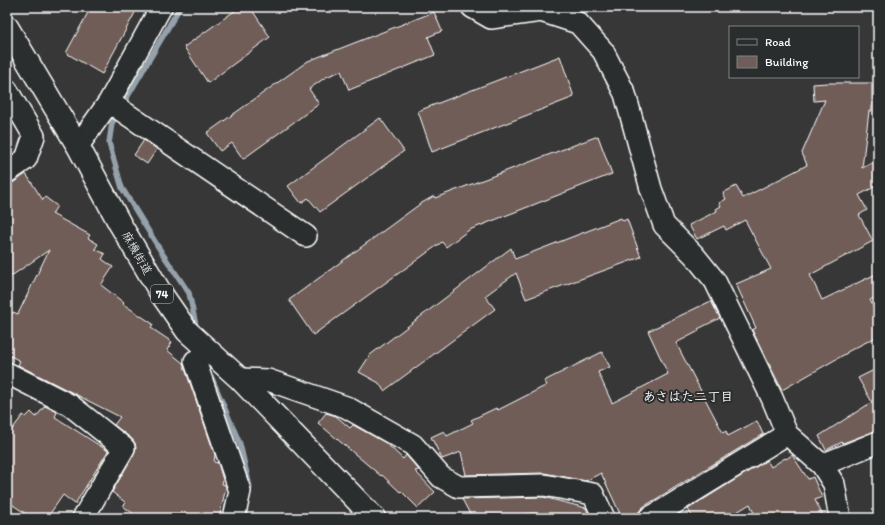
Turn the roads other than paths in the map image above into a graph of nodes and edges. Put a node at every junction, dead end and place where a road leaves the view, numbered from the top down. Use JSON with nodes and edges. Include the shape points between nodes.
{"nodes":[{"id":1,"x":161,"y":7,"type":"edge"},
{"id":2,"x":472,"y":7,"type":"edge"},
{"id":3,"x":7,"y":27,"type":"edge"},
{"id":4,"x":7,"y":90,"type":"edge"},
{"id":5,"x":109,"y":102,"type":"junction"},
{"id":6,"x":78,"y":146,"type":"junction"},
{"id":7,"x":7,"y":172,"type":"edge"},
{"id":8,"x":306,"y":236,"type":"dead end"},
{"id":9,"x":195,"y":361,"type":"dead end"},
{"id":10,"x":240,"y":379,"type":"junction"},
{"id":11,"x":10,"y":381,"type":"edge"},
{"id":12,"x":787,"y":434,"type":"junction"},
{"id":13,"x":878,"y":442,"type":"edge"},
{"id":14,"x":822,"y":465,"type":"junction"},
{"id":15,"x":83,"y":518,"type":"edge"},
{"id":16,"x":234,"y":518,"type":"edge"},
{"id":17,"x":374,"y":518,"type":"edge"},
{"id":18,"x":604,"y":518,"type":"edge"},
{"id":19,"x":649,"y":518,"type":"edge"},
{"id":20,"x":840,"y":518,"type":"edge"}],
"edges":[{"from":1,"to":5,"type":"street"},
{"from":2,"to":12,"type":"street","via":[[491,18],[541,11],[578,22],[603,51],[625,94],[664,225],[715,281]]},
{"from":3,"to":6,"type":"main road","name":"麻機街道","number":"74"},
{"from":4,"to":7,"type":"street","via":[[34,136],[26,159]]},
{"from":5,"to":6,"type":"street"},
{"from":5,"to":8,"type":"street"},
{"from":6,"to":10,"type":"main road","name":"麻機街道","number":"74","via":[[162,295],[187,330]]},
{"from":9,"to":16,"type":"street","via":[[240,491]]},
{"from":10,"to":17,"type":"main road","name":"麻機街道","number":"74"},
{"from":10,"to":18,"type":"street","via":[[268,380],[346,407],[413,445],[441,477],[459,487],[544,485],[593,494]]},
{"from":11,"to":15,"type":"street","via":[[70,405],[124,448]]},
{"from":12,"to":14,"type":"street"},
{"from":12,"to":19,"type":"street"},
{"from":13,"to":14,"type":"street"},
{"from":14,"to":20,"type":"street","via":[[834,484]]}]}
